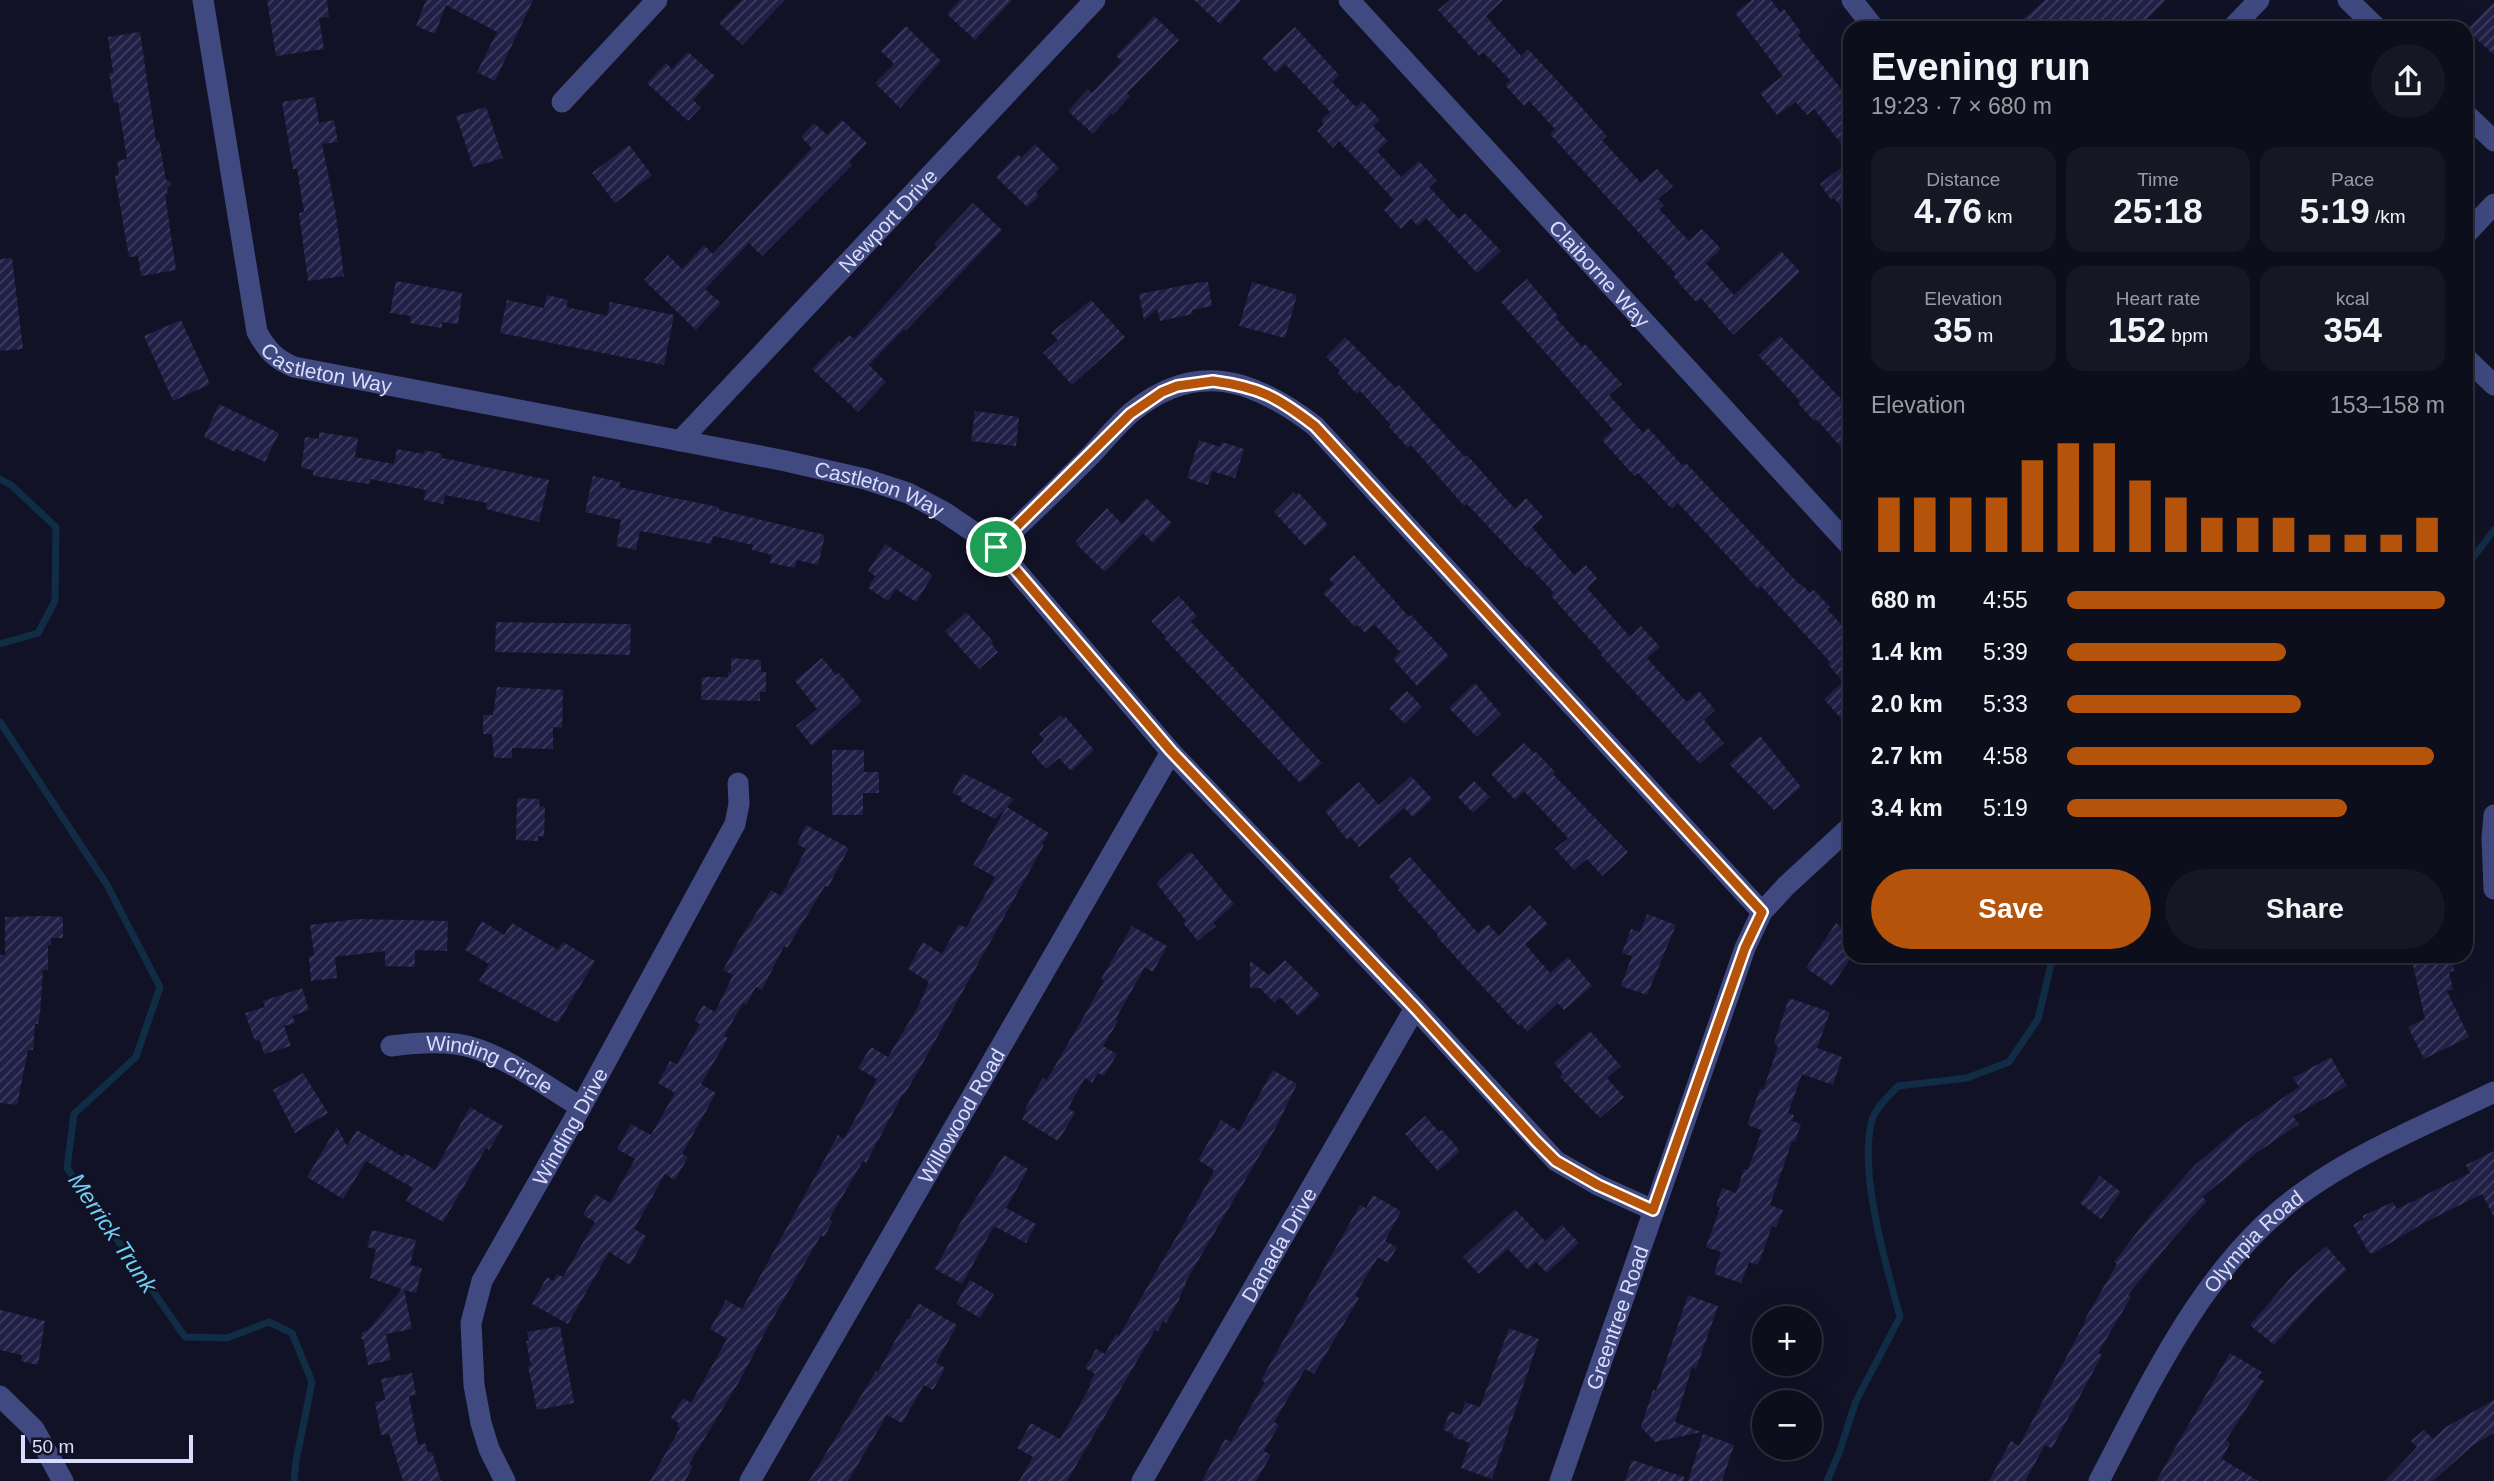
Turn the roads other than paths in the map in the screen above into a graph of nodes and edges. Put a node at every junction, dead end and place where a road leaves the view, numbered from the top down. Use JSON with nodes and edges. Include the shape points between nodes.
{"nodes":[{"id":1,"x":203,"y":0,"type":"edge"},
{"id":2,"x":657,"y":0,"type":"edge"},
{"id":3,"x":1095,"y":0,"type":"edge"},
{"id":4,"x":1349,"y":0,"type":"edge"},
{"id":5,"x":1852,"y":0,"type":"edge"},
{"id":6,"x":2259,"y":0,"type":"edge"},
{"id":7,"x":2348,"y":0,"type":"edge"},
{"id":8,"x":1868,"y":21,"type":"edge"},
{"id":9,"x":2239,"y":21,"type":"edge"},
{"id":10,"x":2370,"y":21,"type":"edge"},
{"id":11,"x":562,"y":102,"type":"dead end"},
{"id":12,"x":2473,"y":121,"type":"edge"},
{"id":13,"x":2494,"y":141,"type":"edge"},
{"id":14,"x":2494,"y":204,"type":"edge"},
{"id":15,"x":2473,"y":226,"type":"edge"},
{"id":16,"x":2473,"y":365,"type":"edge"},
{"id":17,"x":2494,"y":385,"type":"edge"},
{"id":18,"x":680,"y":441,"type":"junction"},
{"id":19,"x":1843,"y":538,"type":"edge"},
{"id":20,"x":996,"y":547,"type":"junction"},
{"id":21,"x":1171,"y":751,"type":"junction"},
{"id":22,"x":738,"y":783,"type":"dead end"},
{"id":23,"x":2494,"y":815,"type":"edge"},
{"id":24,"x":1843,"y":833,"type":"edge"},
{"id":25,"x":2494,"y":876,"type":"edge"},
{"id":26,"x":1762,"y":912,"type":"junction"},
{"id":27,"x":1415,"y":1008,"type":"junction"},
{"id":28,"x":391,"y":1046,"type":"dead end"},
{"id":29,"x":2494,"y":1092,"type":"edge"},
{"id":30,"x":582,"y":1107,"type":"junction"},
{"id":31,"x":1653,"y":1210,"type":"junction"},
{"id":32,"x":1,"y":1398,"type":"edge"},
{"id":33,"x":63,"y":1481,"type":"edge"},
{"id":34,"x":505,"y":1481,"type":"edge"},
{"id":35,"x":750,"y":1481,"type":"edge"},
{"id":36,"x":1142,"y":1481,"type":"edge"},
{"id":37,"x":1560,"y":1481,"type":"edge"},
{"id":38,"x":2098,"y":1481,"type":"edge"}],
"edges":[{"from":1,"to":18,"type":"street","name":"Castleton Way","via":[[257,332],[267,350],[294,366]]},
{"from":2,"to":11,"type":"street"},
{"from":3,"to":18,"type":"street","name":"Newport Drive"},
{"from":4,"to":19,"type":"street","name":"Claiborne Way"},
{"from":5,"to":8,"type":"street"},
{"from":6,"to":9,"type":"street"},
{"from":7,"to":10,"type":"street"},
{"from":12,"to":13,"type":"street"},
{"from":14,"to":15,"type":"street"},
{"from":16,"to":17,"type":"street"},
{"from":18,"to":20,"type":"street","name":"Castleton Way","via":[[886,486],[944,512]]},
{"from":20,"to":21,"type":"street","name":"Castleton Way"},
{"from":20,"to":26,"type":"street","via":[[1130,414],[1162,392],[1213,381],[1266,393],[1315,426]]},
{"from":21,"to":27,"type":"street","name":"Castleton Way"},
{"from":21,"to":35,"type":"street","name":"Willowood Road"},
{"from":22,"to":30,"type":"street","name":"Winding Drive","via":[[735,824]]},
{"from":23,"to":25,"type":"street"},
{"from":24,"to":26,"type":"street","name":"Greentree Road"},
{"from":26,"to":31,"type":"street","name":"Greentree Road","via":[[1745,948]]},
{"from":27,"to":31,"type":"street","name":"Castleton Way","via":[[1556,1161]]},
{"from":27,"to":36,"type":"street","name":"Danada Drive"},
{"from":28,"to":30,"type":"street","name":"Winding Circle","via":[[458,1044],[491,1054]]},
{"from":29,"to":38,"type":"street","name":"Olympia Road","via":[[2341,1167],[2268,1220],[2214,1282],[2187,1322]]},
{"from":30,"to":34,"type":"street","name":"Winding Drive","via":[[482,1281],[475,1302],[470,1341],[474,1385],[489,1449]]},
{"from":31,"to":37,"type":"street","name":"Greentree Road"},
{"from":32,"to":33,"type":"street","via":[[34,1429]]}]}
